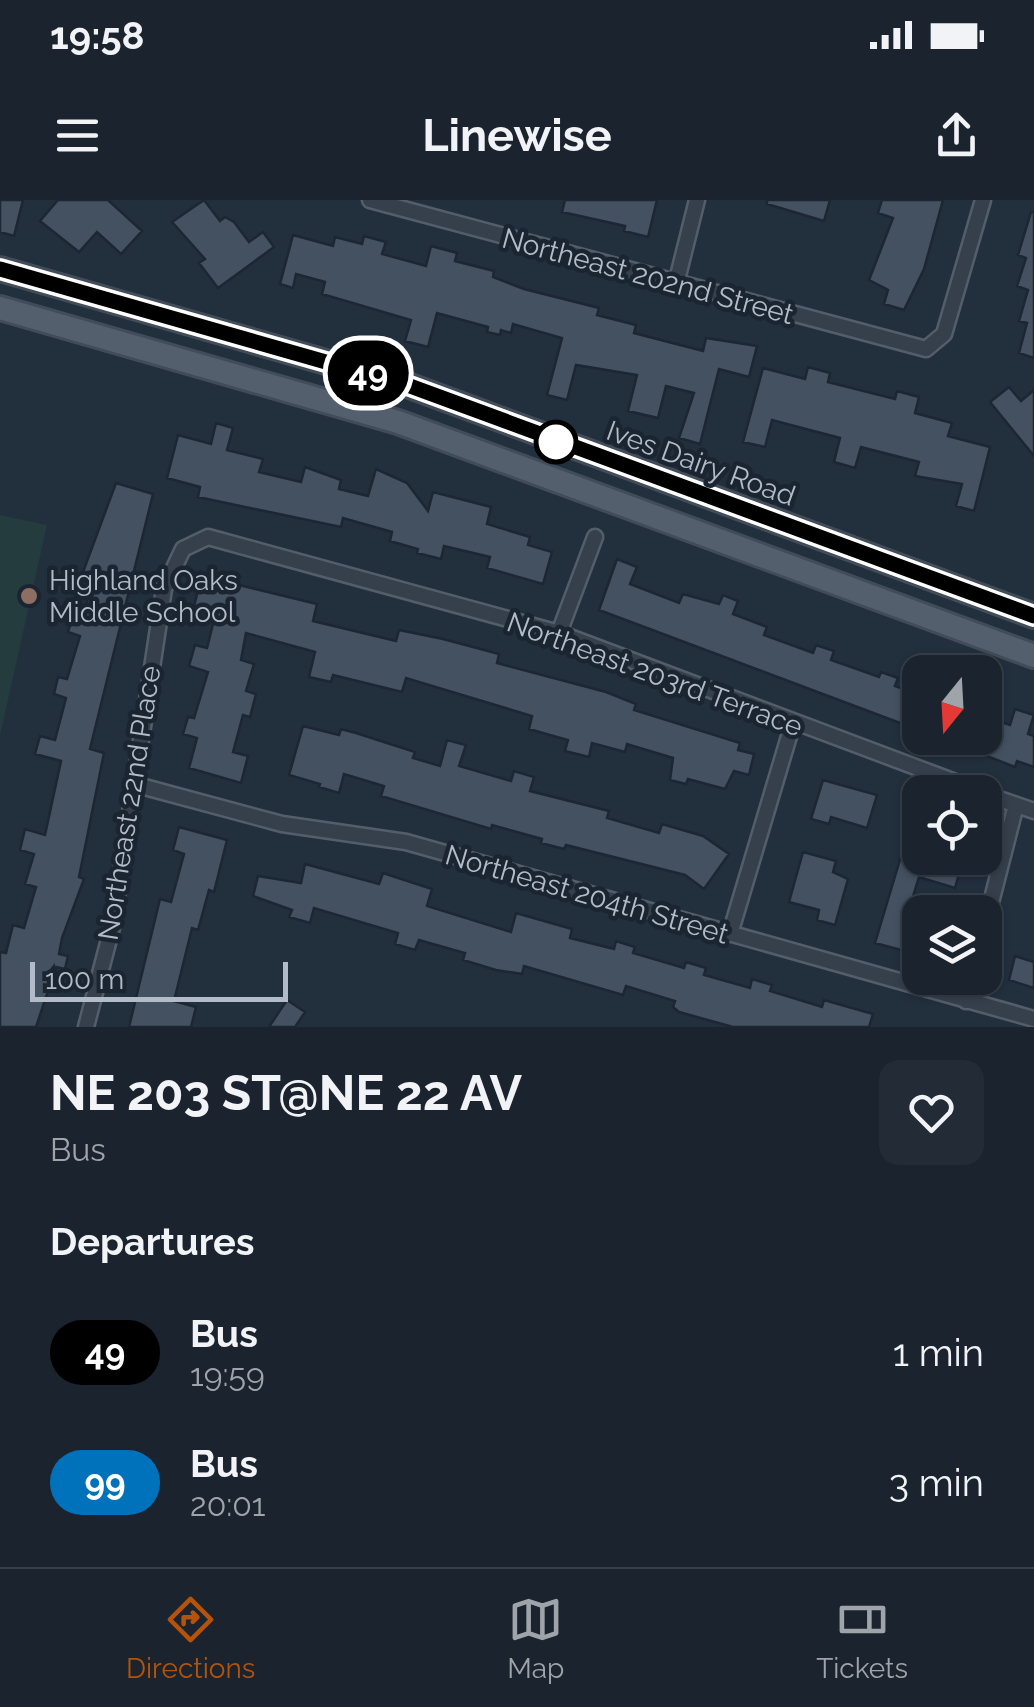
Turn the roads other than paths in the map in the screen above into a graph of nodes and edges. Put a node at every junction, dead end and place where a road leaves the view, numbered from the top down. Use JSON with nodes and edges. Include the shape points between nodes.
{"nodes":[{"id":1,"x":370,"y":200,"type":"edge"},
{"id":2,"x":698,"y":200,"type":"edge"},
{"id":3,"x":982,"y":200,"type":"edge"},
{"id":4,"x":0,"y":269,"type":"edge"},
{"id":5,"x":676,"y":284,"type":"junction"},
{"id":6,"x":0,"y":308,"type":"edge"},
{"id":7,"x":208,"y":537,"type":"joint"},
{"id":8,"x":595,"y":537,"type":"dead end"},
{"id":9,"x":1034,"y":616,"type":"edge"},
{"id":10,"x":559,"y":634,"type":"junction"},
{"id":11,"x":1034,"y":656,"type":"edge"},
{"id":12,"x":793,"y":724,"type":"junction"},
{"id":13,"x":933,"y":775,"type":"edge"},
{"id":14,"x":137,"y":785,"type":"junction"},
{"id":15,"x":1002,"y":800,"type":"edge"},
{"id":16,"x":1016,"y":805,"type":"junction"},
{"id":17,"x":1034,"y":810,"type":"edge"},
{"id":18,"x":993,"y":895,"type":"edge"},
{"id":19,"x":730,"y":934,"type":"junction"},
{"id":20,"x":968,"y":995,"type":"edge"},
{"id":21,"x":966,"y":1001,"type":"junction"},
{"id":22,"x":1034,"y":1019,"type":"edge"},
{"id":23,"x":86,"y":1027,"type":"edge"}],
"edges":[{"from":1,"to":5,"type":"street","name":"Northeast 202nd Street"},
{"from":2,"to":5,"type":"street"},
{"from":3,"to":5,"type":"street","name":"Northeast 202nd Street","via":[[944,334],[926,349]]},
{"from":4,"to":9,"type":"main road","name":"Ives Dairy Road","via":[[410,386]]},
{"from":6,"to":11,"type":"main road","via":[[398,422]]},
{"from":7,"to":10,"type":"street","name":"Northeast 203rd Terrace"},
{"from":7,"to":14,"type":"street","name":"Northeast 22nd Place","via":[[183,550],[164,589]]},
{"from":8,"to":10,"type":"street"},
{"from":10,"to":12,"type":"street","name":"Northeast 203rd Terrace"},
{"from":12,"to":13,"type":"street","name":"Northeast 203rd Terrace"},
{"from":12,"to":19,"type":"street"},
{"from":14,"to":19,"type":"street","name":"Northeast 204th Street","via":[[282,824],[406,842]]},
{"from":14,"to":23,"type":"street","name":"Northeast 22nd Place"},
{"from":15,"to":16,"type":"street","name":"Northeast 203rd Terrace"},
{"from":16,"to":17,"type":"street","name":"Northeast 203rd Terrace"},
{"from":16,"to":18,"type":"street"},
{"from":19,"to":21,"type":"street","name":"Northeast 204th Street"},
{"from":20,"to":21,"type":"street"},
{"from":21,"to":22,"type":"street","name":"Northeast 204th Street"}]}
